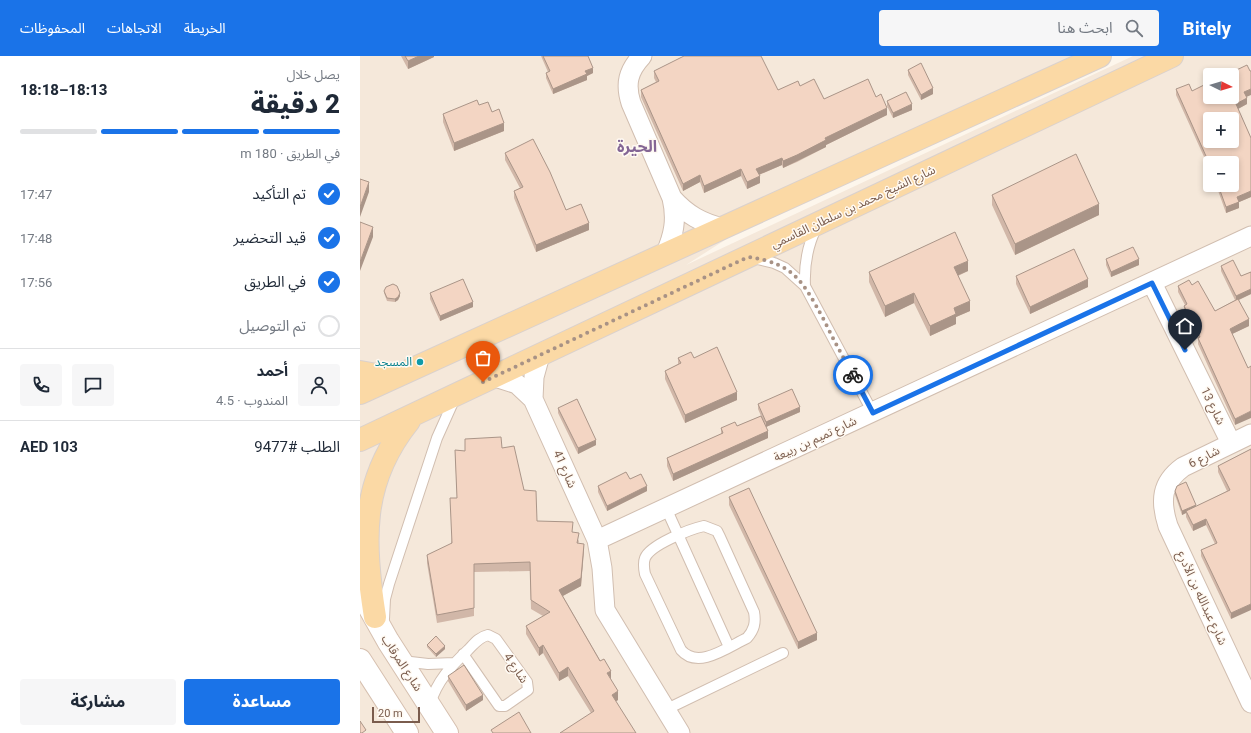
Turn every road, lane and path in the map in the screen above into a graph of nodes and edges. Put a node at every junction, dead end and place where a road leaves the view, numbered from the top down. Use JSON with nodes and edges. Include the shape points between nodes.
{"nodes":[{"id":1,"x":642,"y":56,"type":"edge"},
{"id":2,"x":1100,"y":56,"type":"edge"},
{"id":3,"x":1148,"y":56,"type":"edge"},
{"id":4,"x":1172,"y":56,"type":"edge"},
{"id":5,"x":1083,"y":97,"type":"junction"},
{"id":6,"x":672,"y":198,"type":"junction"},
{"id":7,"x":818,"y":224,"type":"junction"},
{"id":8,"x":723,"y":228,"type":"junction"},
{"id":9,"x":1251,"y":236,"type":"edge"},
{"id":10,"x":664,"y":255,"type":"junction"},
{"id":11,"x":748,"y":257,"type":"junction"},
{"id":12,"x":1152,"y":283,"type":"junction"},
{"id":13,"x":805,"y":286,"type":"junction"},
{"id":14,"x":540,"y":355,"type":"junction"},
{"id":15,"x":360,"y":372,"type":"edge"},
{"id":16,"x":495,"y":377,"type":"junction"},
{"id":17,"x":393,"y":378,"type":"junction"},
{"id":18,"x":459,"y":392,"type":"junction"},
{"id":19,"x":360,"y":393,"type":"edge"},
{"id":20,"x":533,"y":399,"type":"junction"},
{"id":21,"x":873,"y":413,"type":"junction"},
{"id":22,"x":415,"y":414,"type":"junction"},
{"id":23,"x":1251,"y":434,"type":"edge"},
{"id":24,"x":360,"y":440,"type":"edge"},
{"id":25,"x":1231,"y":443,"type":"junction"},
{"id":26,"x":1165,"y":490,"type":"joint"},
{"id":27,"x":666,"y":508,"type":"junction"},
{"id":28,"x":679,"y":535,"type":"junction"},
{"id":29,"x":596,"y":540,"type":"junction"},
{"id":30,"x":360,"y":591,"type":"edge"},
{"id":31,"x":375,"y":618,"type":"junction"},
{"id":32,"x":388,"y":641,"type":"junction"},
{"id":33,"x":729,"y":646,"type":"junction"},
{"id":34,"x":783,"y":653,"type":"dead end"},
{"id":35,"x":463,"y":654,"type":"junction"},
{"id":36,"x":360,"y":660,"type":"edge"},
{"id":37,"x":401,"y":660,"type":"junction"},
{"id":38,"x":454,"y":663,"type":"junction"},
{"id":39,"x":1251,"y":703,"type":"edge"},
{"id":40,"x":429,"y":705,"type":"junction"},
{"id":41,"x":666,"y":709,"type":"junction"},
{"id":42,"x":407,"y":733,"type":"edge"},
{"id":43,"x":447,"y":733,"type":"edge"},
{"id":44,"x":680,"y":733,"type":"edge"}],
"edges":[{"from":1,"to":6,"type":"street","via":[[628,78],[627,91]]},
{"from":2,"to":8,"type":"main road"},
{"from":3,"to":5,"type":"main road","via":[[1098,80]]},
{"from":4,"to":5,"type":"main road","name":"شارع الشيخ محمد بن سلطان القاسمي"},
{"from":5,"to":7,"type":"main road","name":"شارع الشيخ محمد بن سلطان القاسمي"},
{"from":6,"to":8,"type":"street","via":[[695,218],[708,225]]},
{"from":6,"to":10,"type":"street","via":[[675,227]]},
{"from":7,"to":11,"type":"main road","name":"شارع الشيخ محمد بن سلطان القاسمي"},
{"from":7,"to":13,"type":"lane","via":[[808,248],[804,273]]},
{"from":8,"to":10,"type":"main road"},
{"from":9,"to":12,"type":"street","name":"شارع تميم بن ربيعة"},
{"from":10,"to":17,"type":"main road"},
{"from":11,"to":13,"type":"lane","via":[[779,266],[796,276]]},
{"from":11,"to":14,"type":"main road","name":"شارع الشيخ محمد بن سلطان القاسمي"},
{"from":12,"to":21,"type":"street","name":"شارع تميم بن ربيعة"},
{"from":12,"to":25,"type":"street","name":"شارع 13"},
{"from":13,"to":21,"type":"lane"},
{"from":14,"to":16,"type":"main road","name":"شارع الشيخ محمد بن سلطان القاسمي"},
{"from":14,"to":20,"type":"street","name":"شارع 41","via":[[534,377]]},
{"from":15,"to":17,"type":"main road"},
{"from":16,"to":18,"type":"main road","name":"شارع الشيخ محمد بن سلطان القاسمي"},
{"from":16,"to":20,"type":"street","name":"شارع 41","via":[[516,384]]},
{"from":17,"to":19,"type":"main road"},
{"from":18,"to":22,"type":"main road","name":"شارع الشيخ محمد بن سلطان القاسمي"},
{"from":18,"to":32,"type":"lane","via":[[446,414],[437,438],[389,584],[384,611]]},
{"from":20,"to":29,"type":"street","name":"شارع 41"},
{"from":21,"to":27,"type":"street","name":"شارع تميم بن ربيعة"},
{"from":22,"to":24,"type":"main road","name":"شارع الشيخ محمد بن سلطان القاسمي"},
{"from":22,"to":31,"type":"main road","via":[[383,452],[372,475],[365,499],[363,536]]},
{"from":23,"to":25,"type":"street","name":"شارع 6"},
{"from":25,"to":26,"type":"street","name":"شارع 6","via":[[1183,467],[1169,480]]},
{"from":26,"to":39,"type":"street","name":"شارع عبدالله بن الأدرع","via":[[1164,514],[1168,526]]},
{"from":27,"to":28,"type":"lane"},
{"from":27,"to":29,"type":"street","name":"شارع تميم بن ربيعة"},
{"from":28,"to":33,"type":"lane"},
{"from":28,"to":33,"type":"lane","via":[[704,526],[717,531],[754,612],[752,632],[747,638]]},
{"from":28,"to":33,"type":"lane","via":[[649,552],[643,566],[645,574],[681,650],[686,655],[699,659]]},
{"from":29,"to":41,"type":"street","name":"شارع 41","via":[[602,568],[605,610]]},
{"from":30,"to":31,"type":"main road","name":"شارع المرقاب"},
{"from":31,"to":32,"type":"main road","name":"شارع المرقاب"},
{"from":32,"to":37,"type":"main road","name":"شارع المرقاب"},
{"from":34,"to":41,"type":"lane"},
{"from":35,"to":35,"type":"lane","name":"شارع 4","via":[[498,706],[506,706],[526,692],[527,682],[496,639],[488,635]]},
{"from":35,"to":38,"type":"lane","name":"شارع 4"},
{"from":36,"to":42,"type":"main road"},
{"from":37,"to":38,"type":"lane","via":[[428,664]]},
{"from":37,"to":40,"type":"main road","name":"شارع المرقاب"},
{"from":38,"to":40,"type":"lane","name":"شارع 4","via":[[439,682]]},
{"from":40,"to":43,"type":"main road","name":"شارع المرقاب"},
{"from":41,"to":44,"type":"street","name":"شارع 41"}]}
